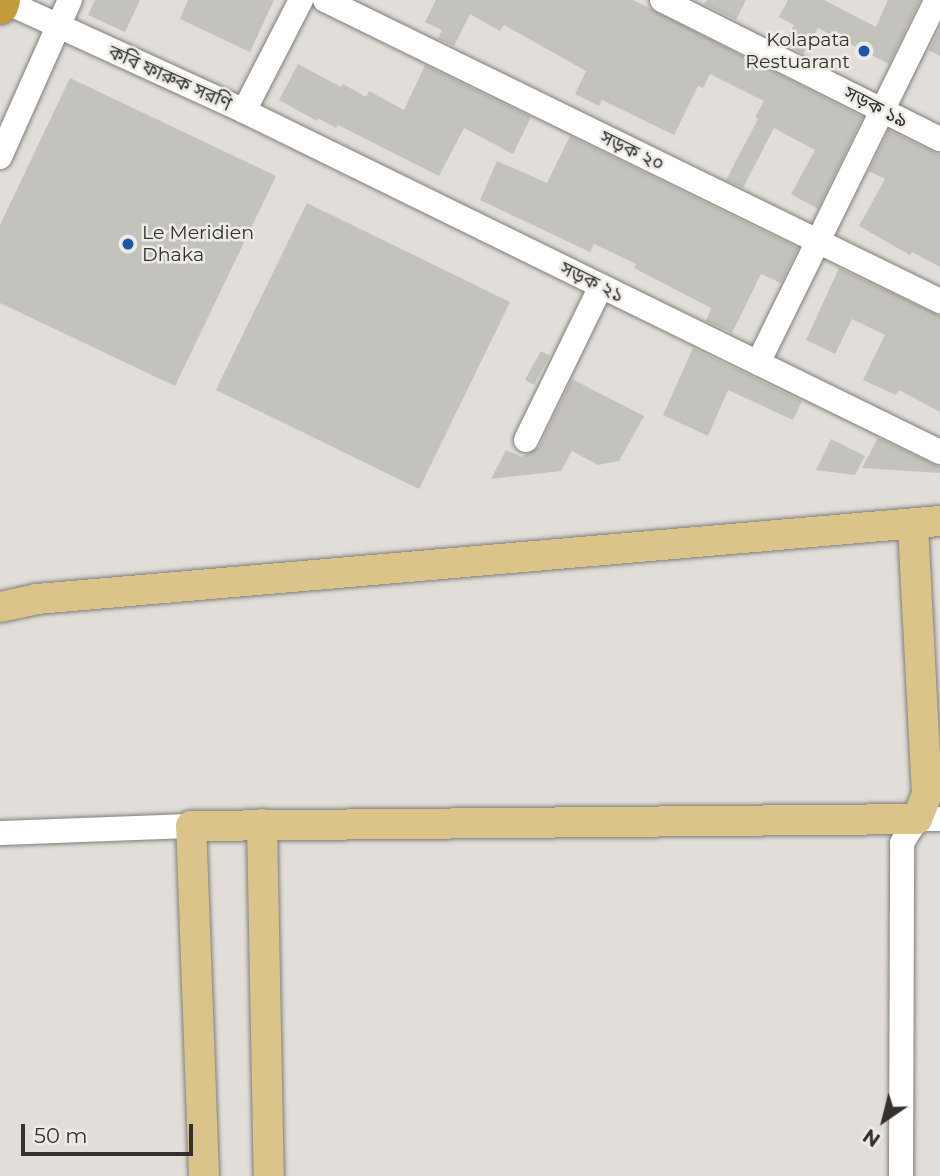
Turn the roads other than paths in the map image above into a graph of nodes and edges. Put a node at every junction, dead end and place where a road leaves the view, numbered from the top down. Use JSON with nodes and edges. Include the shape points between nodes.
{"nodes":[{"id":1,"x":2,"y":0,"type":"edge"},
{"id":2,"x":70,"y":0,"type":"edge"},
{"id":3,"x":301,"y":0,"type":"edge"},
{"id":4,"x":325,"y":0,"type":"edge"},
{"id":5,"x":662,"y":0,"type":"edge"},
{"id":6,"x":937,"y":0,"type":"edge"},
{"id":7,"x":0,"y":6,"type":"edge"},
{"id":8,"x":57,"y":28,"type":"junction"},
{"id":9,"x":883,"y":110,"type":"junction"},
{"id":10,"x":244,"y":111,"type":"junction"},
{"id":11,"x":940,"y":139,"type":"edge"},
{"id":12,"x":0,"y":157,"type":"edge"},
{"id":13,"x":818,"y":242,"type":"junction"},
{"id":14,"x":601,"y":286,"type":"junction"},
{"id":15,"x":940,"y":302,"type":"edge"},
{"id":16,"x":758,"y":363,"type":"junction"},
{"id":17,"x":526,"y":440,"type":"dead end"},
{"id":18,"x":940,"y":452,"type":"edge"},
{"id":19,"x":927,"y":522,"type":"edge"},
{"id":20,"x":0,"y":607,"type":"edge"},
{"id":21,"x":928,"y":819,"type":"edge"},
{"id":22,"x":262,"y":824,"type":"junction"},
{"id":23,"x":191,"y":826,"type":"junction"},
{"id":24,"x":0,"y":833,"type":"edge"},
{"id":25,"x":204,"y":1176,"type":"edge"},
{"id":26,"x":269,"y":1176,"type":"edge"},
{"id":27,"x":901,"y":1176,"type":"edge"}],
"edges":[{"from":1,"to":7,"type":"highway"},
{"from":1,"to":8,"type":"street","name":"কবি ফারুক সরণি"},
{"from":2,"to":8,"type":"street"},
{"from":3,"to":10,"type":"street","name":"কবি ফারুক সরণি"},
{"from":4,"to":13,"type":"street","name":"সড়ক ২০"},
{"from":5,"to":9,"type":"street","name":"সড়ক ১৯"},
{"from":6,"to":9,"type":"street"},
{"from":8,"to":10,"type":"street","name":"কবি ফারুক সরণি"},
{"from":8,"to":12,"type":"street"},
{"from":9,"to":11,"type":"street","name":"সড়ক ১৯"},
{"from":9,"to":13,"type":"street"},
{"from":10,"to":14,"type":"street","name":"সড়ক ২১"},
{"from":13,"to":15,"type":"street","name":"সড়ক ২০"},
{"from":13,"to":16,"type":"street"},
{"from":14,"to":16,"type":"street","name":"সড়ক ২১"},
{"from":14,"to":17,"type":"street"},
{"from":16,"to":18,"type":"street","name":"সড়ক ২১"},
{"from":19,"to":20,"type":"main road","via":[[37,599]]},
{"from":19,"to":21,"type":"main road"},
{"from":21,"to":22,"type":"main road"},
{"from":21,"to":27,"type":"street","via":[[902,843]]},
{"from":22,"to":23,"type":"main road"},
{"from":22,"to":26,"type":"main road"},
{"from":23,"to":24,"type":"street"},
{"from":23,"to":25,"type":"main road"}]}
